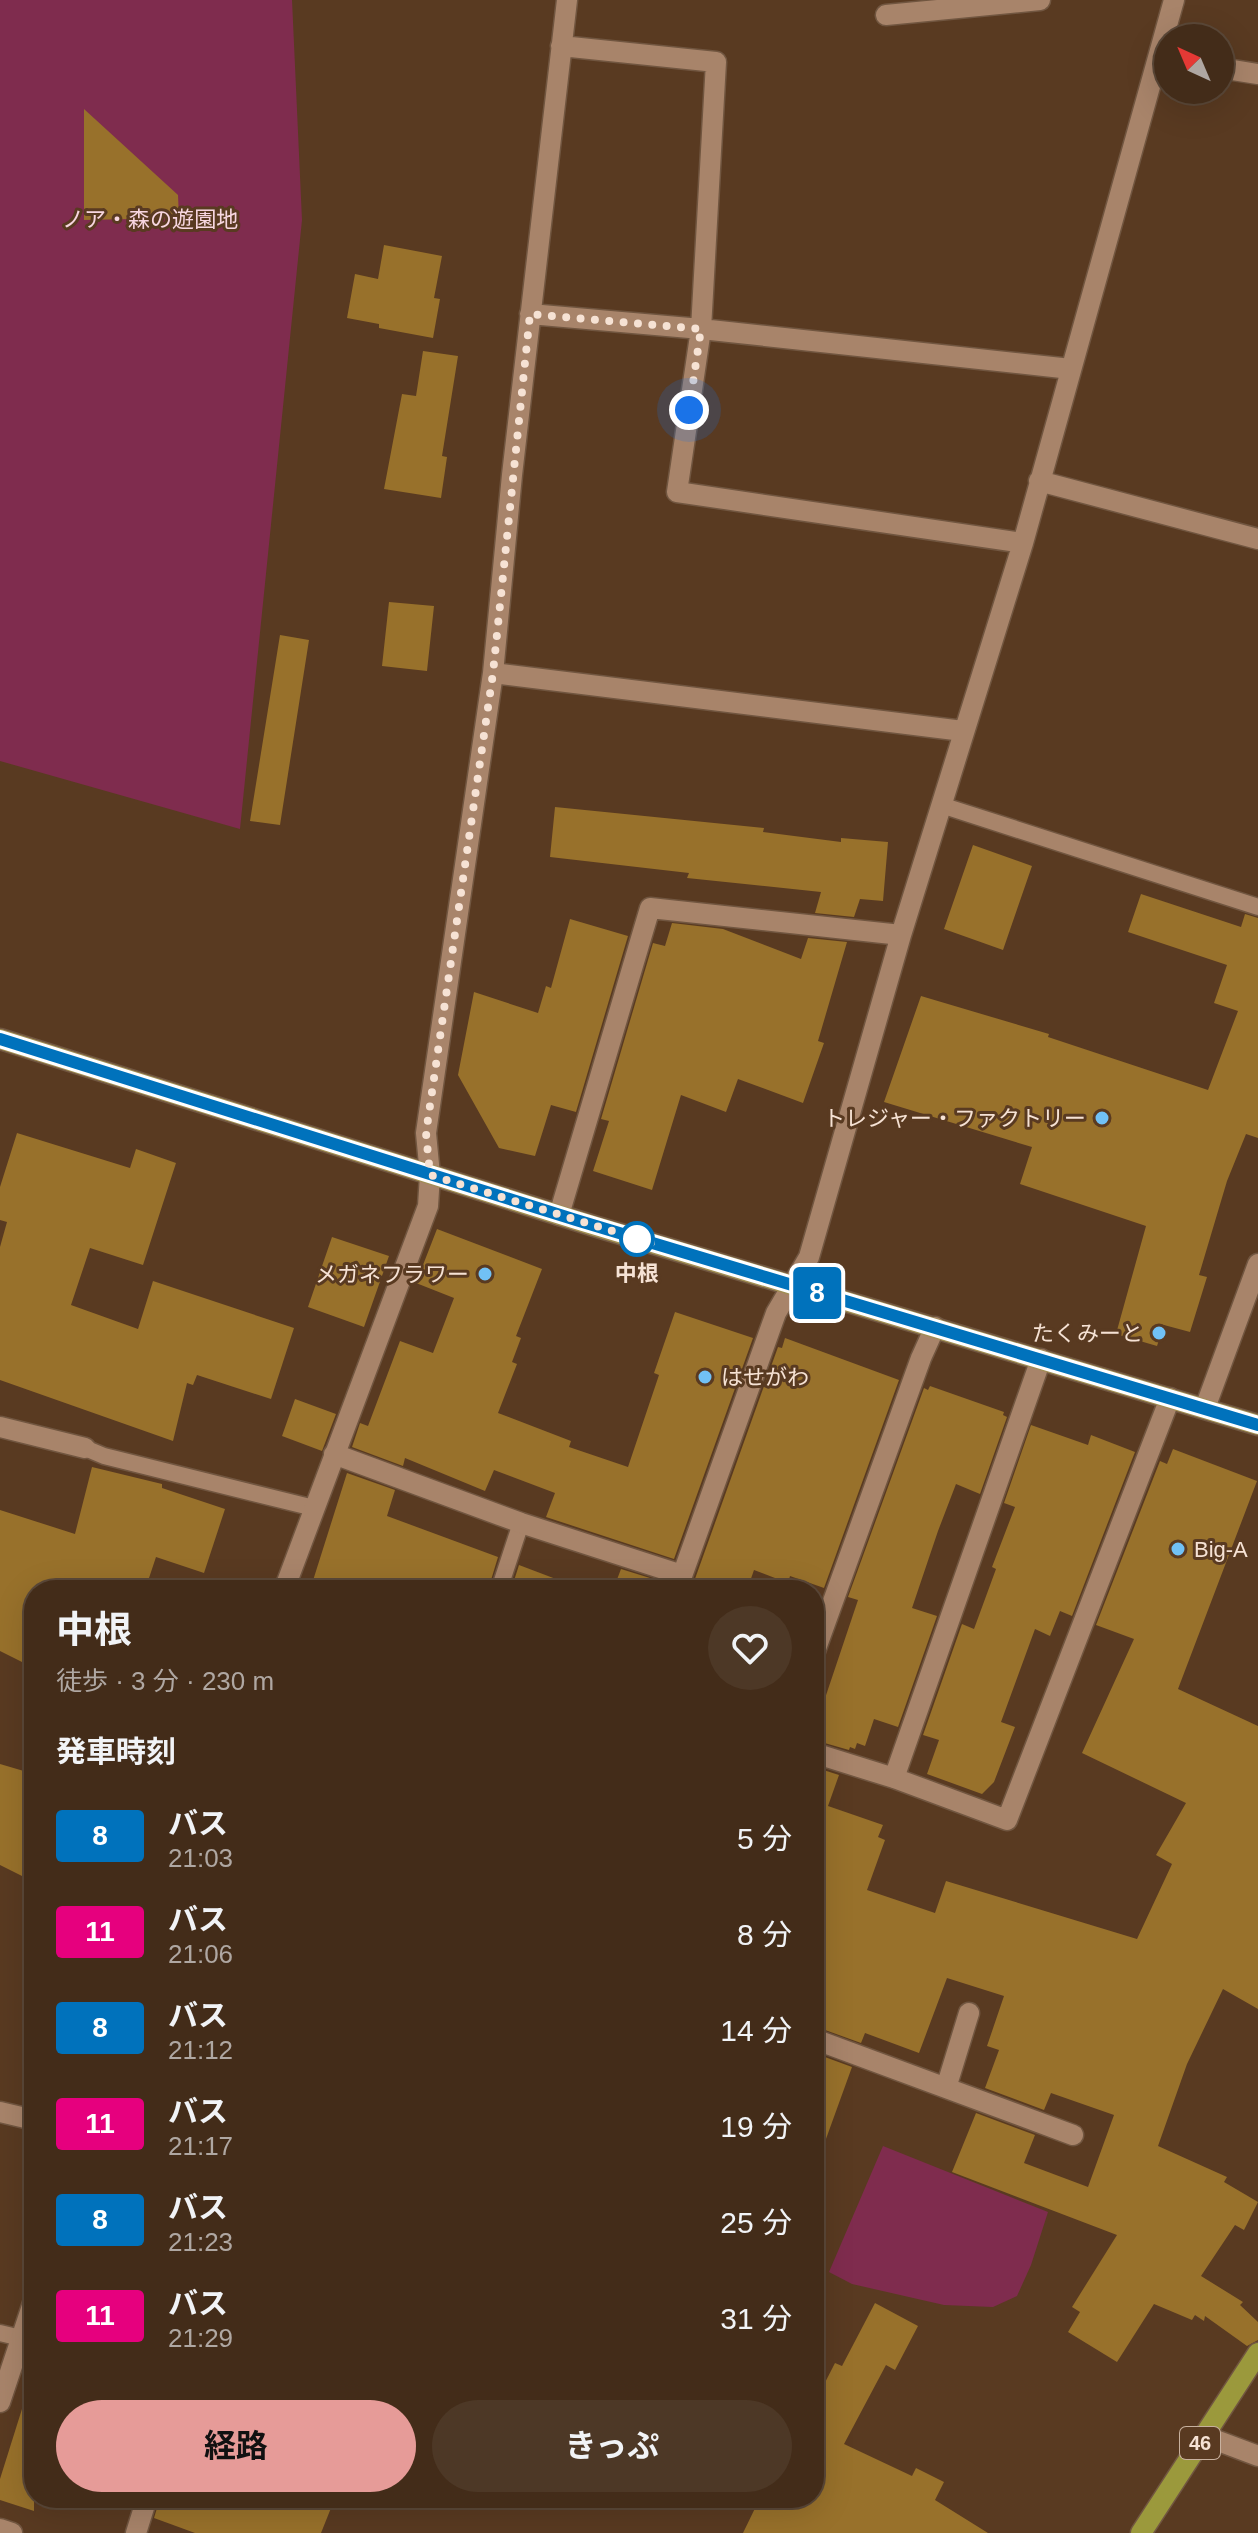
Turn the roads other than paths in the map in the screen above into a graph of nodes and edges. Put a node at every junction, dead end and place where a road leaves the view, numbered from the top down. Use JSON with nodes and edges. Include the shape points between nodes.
{"nodes":[{"id":1,"x":567,"y":0,"type":"edge"},
{"id":2,"x":1040,"y":0,"type":"edge"},
{"id":3,"x":1174,"y":0,"type":"edge"},
{"id":4,"x":886,"y":15,"type":"dead end"},
{"id":5,"x":1169,"y":24,"type":"edge"},
{"id":6,"x":561,"y":46,"type":"junction"},
{"id":7,"x":1234,"y":70,"type":"edge"},
{"id":8,"x":1258,"y":74,"type":"edge"},
{"id":9,"x":1154,"y":88,"type":"edge"},
{"id":10,"x":530,"y":314,"type":"junction"},
{"id":11,"x":701,"y":329,"type":"junction"},
{"id":12,"x":1071,"y":369,"type":"junction"},
{"id":13,"x":1039,"y":481,"type":"junction"},
{"id":14,"x":1258,"y":539,"type":"edge"},
{"id":15,"x":1023,"y":543,"type":"junction"},
{"id":16,"x":493,"y":673,"type":"junction"},
{"id":17,"x":963,"y":731,"type":"junction"},
{"id":18,"x":941,"y":805,"type":"junction"},
{"id":19,"x":1258,"y":907,"type":"edge"},
{"id":20,"x":901,"y":935,"type":"junction"},
{"id":21,"x":0,"y":1039,"type":"edge"},
{"id":22,"x":430,"y":1175,"type":"junction"},
{"id":23,"x":559,"y":1215,"type":"junction"},
{"id":24,"x":1258,"y":1264,"type":"edge"},
{"id":25,"x":791,"y":1285,"type":"junction"},
{"id":26,"x":935,"y":1327,"type":"junction"},
{"id":27,"x":1041,"y":1359,"type":"junction"},
{"id":28,"x":1170,"y":1398,"type":"junction"},
{"id":29,"x":1205,"y":1408,"type":"junction"},
{"id":30,"x":1258,"y":1425,"type":"edge"},
{"id":31,"x":0,"y":1427,"type":"edge"},
{"id":32,"x":85,"y":1448,"type":"joint"},
{"id":33,"x":334,"y":1454,"type":"junction"},
{"id":34,"x":314,"y":1508,"type":"junction"},
{"id":35,"x":521,"y":1523,"type":"junction"},
{"id":36,"x":288,"y":1580,"type":"edge"},
{"id":37,"x":502,"y":1580,"type":"edge"},
{"id":38,"x":672,"y":1580,"type":"edge"},
{"id":39,"x":681,"y":1580,"type":"edge"},
{"id":40,"x":824,"y":1626,"type":"edge"},
{"id":41,"x":824,"y":1756,"type":"edge"},
{"id":42,"x":894,"y":1778,"type":"junction"},
{"id":43,"x":969,"y":2013,"type":"dead end"},
{"id":44,"x":824,"y":2043,"type":"edge"},
{"id":45,"x":946,"y":2088,"type":"junction"},
{"id":46,"x":0,"y":2112,"type":"edge"},
{"id":47,"x":24,"y":2118,"type":"edge"},
{"id":48,"x":1073,"y":2135,"type":"dead end"},
{"id":49,"x":24,"y":2329,"type":"edge"},
{"id":50,"x":0,"y":2333,"type":"edge"},
{"id":51,"x":21,"y":2338,"type":"junction"},
{"id":52,"x":1258,"y":2353,"type":"edge"},
{"id":53,"x":0,"y":2402,"type":"edge"},
{"id":54,"x":1205,"y":2436,"type":"junction"},
{"id":55,"x":1258,"y":2456,"type":"edge"},
{"id":56,"x":144,"y":2508,"type":"edge"},
{"id":57,"x":0,"y":2529,"type":"edge"},
{"id":58,"x":12,"y":2533,"type":"edge"},
{"id":59,"x":136,"y":2533,"type":"edge"},
{"id":60,"x":1141,"y":2533,"type":"edge"}],
"edges":[{"from":1,"to":6,"type":"street"},
{"from":2,"to":4,"type":"street"},
{"from":3,"to":5,"type":"street"},
{"from":6,"to":10,"type":"street"},
{"from":6,"to":11,"type":"street","via":[[716,62]]},
{"from":7,"to":8,"type":"street"},
{"from":9,"to":12,"type":"street"},
{"from":10,"to":11,"type":"street"},
{"from":10,"to":16,"type":"street"},
{"from":11,"to":12,"type":"street"},
{"from":11,"to":15,"type":"street","via":[[677,492]]},
{"from":12,"to":13,"type":"street"},
{"from":13,"to":14,"type":"street"},
{"from":13,"to":15,"type":"street"},
{"from":15,"to":17,"type":"street"},
{"from":16,"to":17,"type":"street"},
{"from":16,"to":22,"type":"street","via":[[426,1133]]},
{"from":17,"to":18,"type":"street"},
{"from":18,"to":19,"type":"lane"},
{"from":18,"to":20,"type":"street"},
{"from":20,"to":23,"type":"street","via":[[650,908]]},
{"from":20,"to":25,"type":"street","via":[[809,1257]]},
{"from":21,"to":22,"type":"street"},
{"from":22,"to":23,"type":"street"},
{"from":22,"to":33,"type":"street","via":[[428,1206]]},
{"from":23,"to":25,"type":"street"},
{"from":24,"to":29,"type":"street"},
{"from":25,"to":26,"type":"street"},
{"from":25,"to":39,"type":"street","via":[[776,1313]]},
{"from":26,"to":27,"type":"street"},
{"from":26,"to":40,"type":"street"},
{"from":27,"to":28,"type":"street"},
{"from":27,"to":42,"type":"street"},
{"from":28,"to":29,"type":"street"},
{"from":28,"to":42,"type":"street","via":[[1007,1820]]},
{"from":29,"to":30,"type":"street"},
{"from":31,"to":32,"type":"street"},
{"from":32,"to":34,"type":"lane"},
{"from":33,"to":34,"type":"street"},
{"from":33,"to":35,"type":"street"},
{"from":34,"to":36,"type":"street"},
{"from":35,"to":37,"type":"lane"},
{"from":35,"to":38,"type":"street"},
{"from":41,"to":42,"type":"street"},
{"from":43,"to":45,"type":"street"},
{"from":44,"to":45,"type":"street"},
{"from":45,"to":48,"type":"street"},
{"from":46,"to":47,"type":"street"},
{"from":49,"to":51,"type":"street"},
{"from":50,"to":51,"type":"lane"},
{"from":51,"to":53,"type":"street"},
{"from":52,"to":54,"type":"main road","number":"46"},
{"from":54,"to":55,"type":"street"},
{"from":54,"to":60,"type":"main road","number":"46"},
{"from":56,"to":59,"type":"street"},
{"from":57,"to":58,"type":"street"}]}
